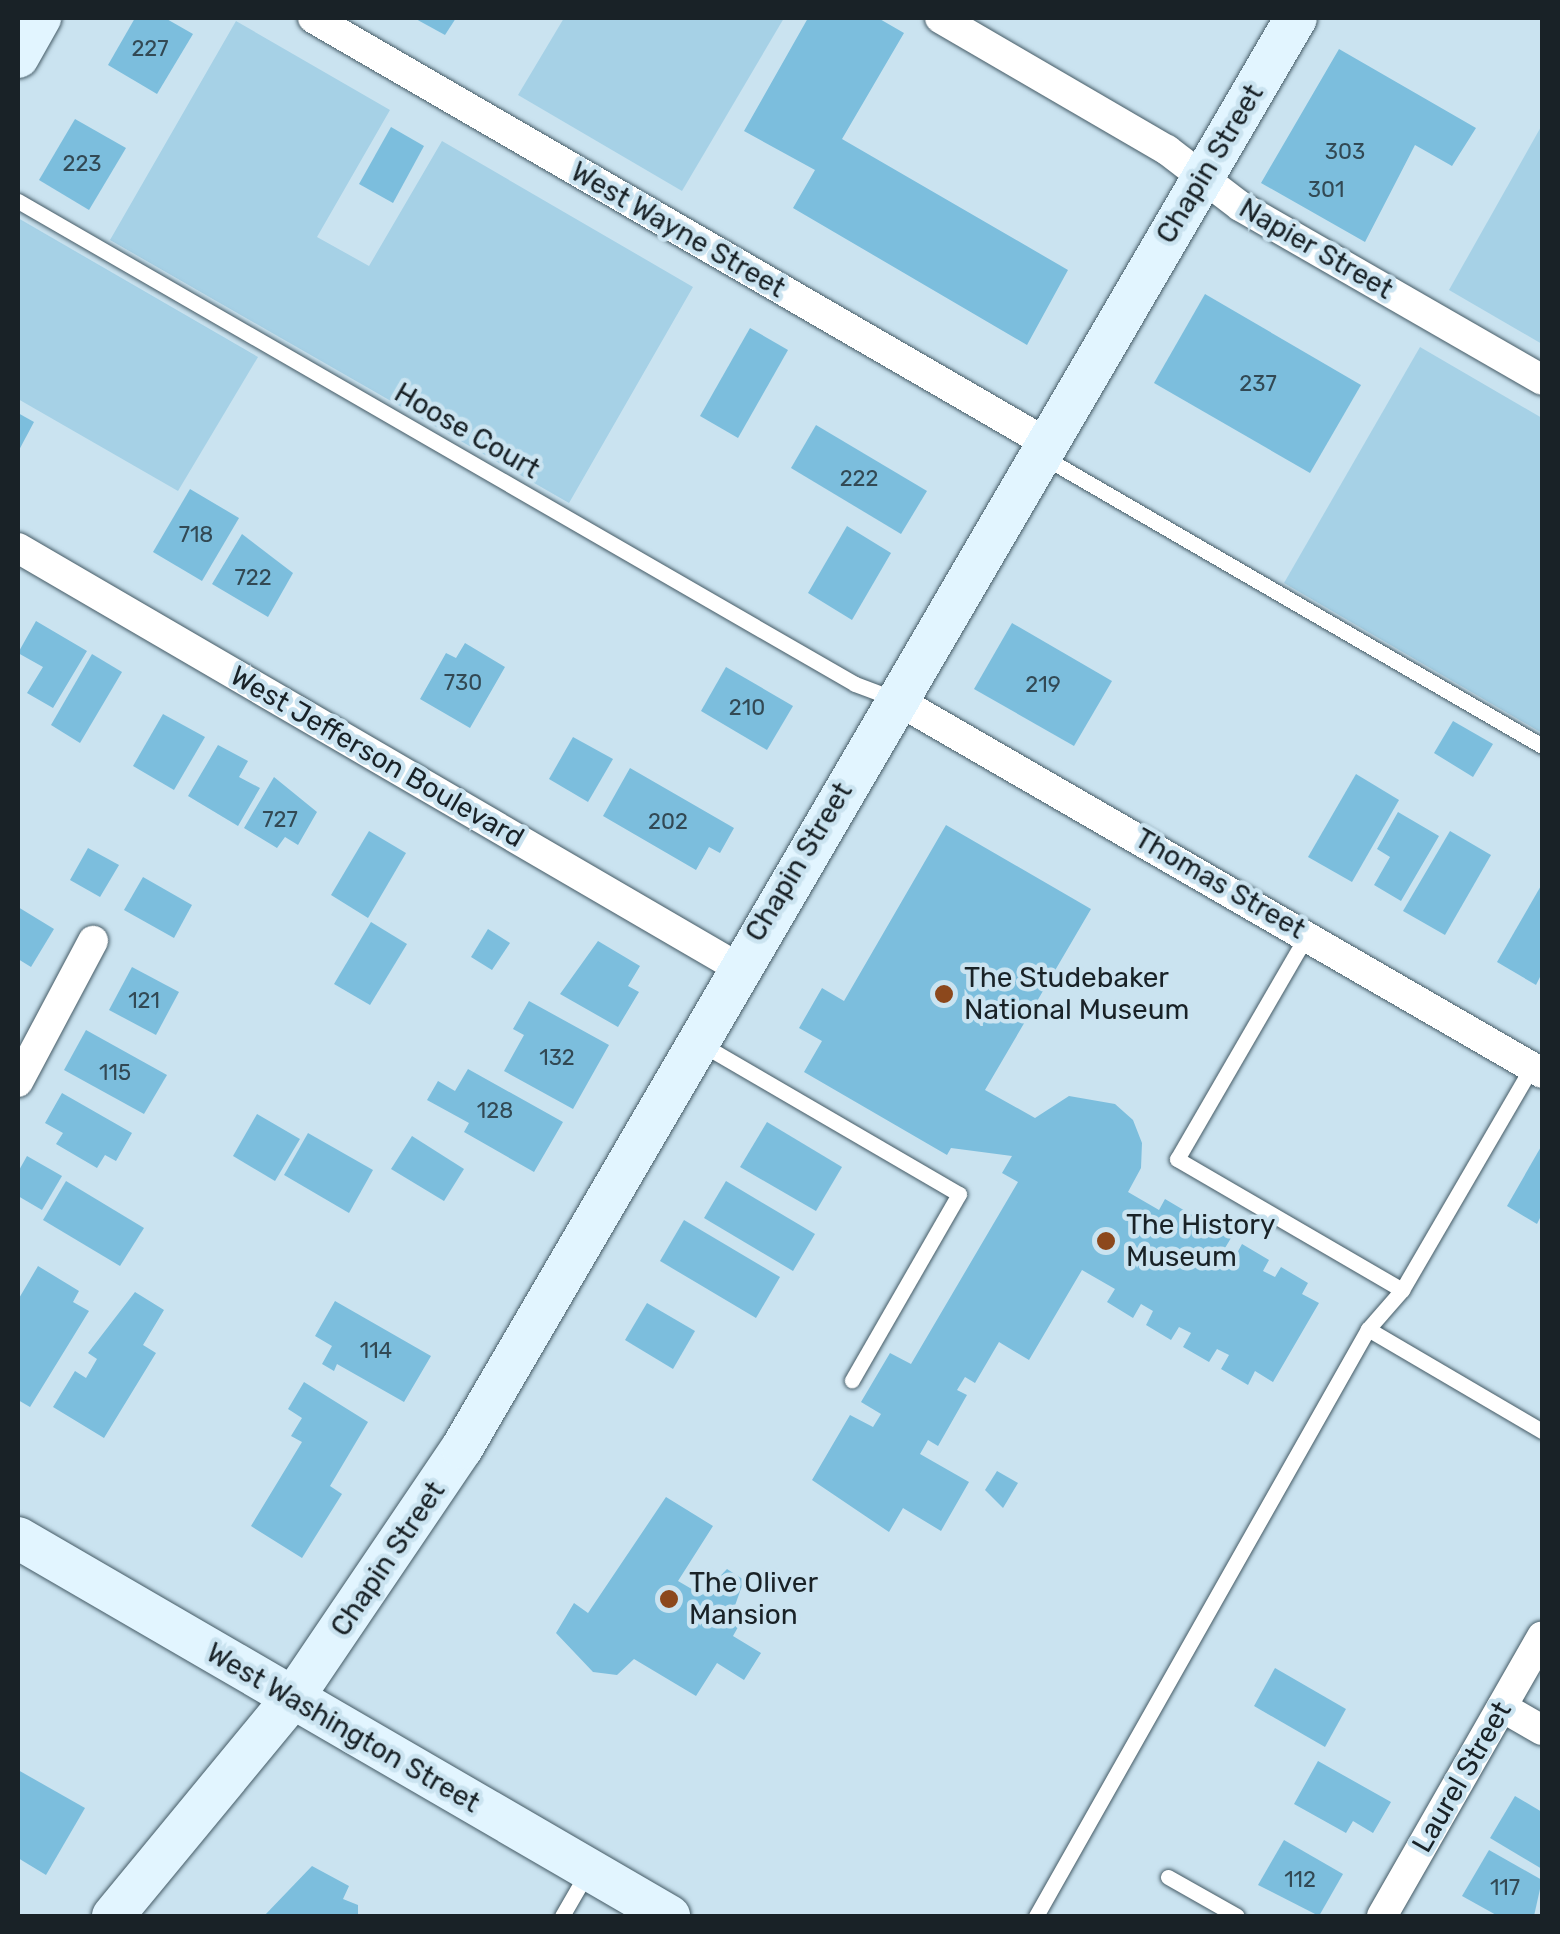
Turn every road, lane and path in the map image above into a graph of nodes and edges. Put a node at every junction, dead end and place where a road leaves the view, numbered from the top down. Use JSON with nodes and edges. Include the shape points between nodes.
{"nodes":[{"id":1,"x":40,"y":18,"type":"edge"},
{"id":2,"x":313,"y":18,"type":"edge"},
{"id":3,"x":940,"y":18,"type":"edge"},
{"id":4,"x":1296,"y":18,"type":"edge"},
{"id":5,"x":18,"y":57,"type":"edge"},
{"id":6,"x":1202,"y":178,"type":"junction"},
{"id":7,"x":18,"y":201,"type":"edge"},
{"id":8,"x":1542,"y":380,"type":"edge"},
{"id":9,"x":1041,"y":448,"type":"junction"},
{"id":10,"x":18,"y":548,"type":"edge"},
{"id":11,"x":895,"y":699,"type":"junction"},
{"id":12,"x":1542,"y":746,"type":"edge"},
{"id":13,"x":1307,"y":934,"type":"junction"},
{"id":14,"x":93,"y":941,"type":"dead end"},
{"id":15,"x":737,"y":968,"type":"junction"},
{"id":16,"x":695,"y":1041,"type":"junction"},
{"id":17,"x":1537,"y":1070,"type":"edge"},
{"id":18,"x":18,"y":1082,"type":"edge"},
{"id":19,"x":1402,"y":1290,"type":"junction"},
{"id":20,"x":1368,"y":1329,"type":"junction"},
{"id":21,"x":852,"y":1380,"type":"dead end"},
{"id":22,"x":1542,"y":1432,"type":"edge"},
{"id":23,"x":18,"y":1538,"type":"edge"},
{"id":24,"x":1542,"y":1637,"type":"edge"},
{"id":25,"x":292,"y":1699,"type":"junction"},
{"id":26,"x":1502,"y":1707,"type":"junction"},
{"id":27,"x":1542,"y":1730,"type":"edge"},
{"id":28,"x":588,"y":1871,"type":"junction"},
{"id":29,"x":1168,"y":1877,"type":"dead end"},
{"id":30,"x":113,"y":1916,"type":"edge"},
{"id":31,"x":562,"y":1916,"type":"edge"},
{"id":32,"x":668,"y":1916,"type":"edge"},
{"id":33,"x":1036,"y":1916,"type":"edge"},
{"id":34,"x":1237,"y":1916,"type":"edge"},
{"id":35,"x":1382,"y":1916,"type":"edge"}],
"edges":[{"from":1,"to":5,"type":"main road"},
{"from":2,"to":9,"type":"street","name":"West Wayne Street"},
{"from":3,"to":6,"type":"street","name":"Napier Street","via":[[1167,150]]},
{"from":4,"to":6,"type":"main road","name":"Chapin Street"},
{"from":6,"to":8,"type":"street","name":"Napier Street"},
{"from":6,"to":9,"type":"main road","name":"Chapin Street"},
{"from":7,"to":11,"type":"lane","name":"Hoose Court","via":[[855,684]]},
{"from":9,"to":11,"type":"main road","name":"Chapin Street"},
{"from":9,"to":12,"type":"lane"},
{"from":10,"to":15,"type":"street","name":"West Jefferson Boulevard"},
{"from":11,"to":13,"type":"street","name":"Thomas Street"},
{"from":11,"to":15,"type":"main road","name":"Chapin Street"},
{"from":13,"to":17,"type":"street","name":"Thomas Street"},
{"from":13,"to":19,"type":"lane","via":[[1176,1159]]},
{"from":14,"to":18,"type":"street"},
{"from":15,"to":16,"type":"main road","name":"Chapin Street"},
{"from":16,"to":21,"type":"lane","via":[[959,1194]]},
{"from":16,"to":25,"type":"main road","name":"Chapin Street","via":[[462,1448]]},
{"from":17,"to":19,"type":"lane"},
{"from":19,"to":20,"type":"lane"},
{"from":20,"to":22,"type":"lane"},
{"from":20,"to":33,"type":"lane"},
{"from":23,"to":25,"type":"main road","name":"West Washington Street"},
{"from":24,"to":26,"type":"street","name":"Laurel Street"},
{"from":25,"to":28,"type":"main road","name":"West Washington Street"},
{"from":25,"to":30,"type":"main road","name":"Chapin Street"},
{"from":26,"to":27,"type":"street"},
{"from":26,"to":35,"type":"street","name":"Laurel Street"},
{"from":28,"to":31,"type":"lane"},
{"from":28,"to":32,"type":"main road","name":"West Washington Street"},
{"from":29,"to":34,"type":"lane"}]}
